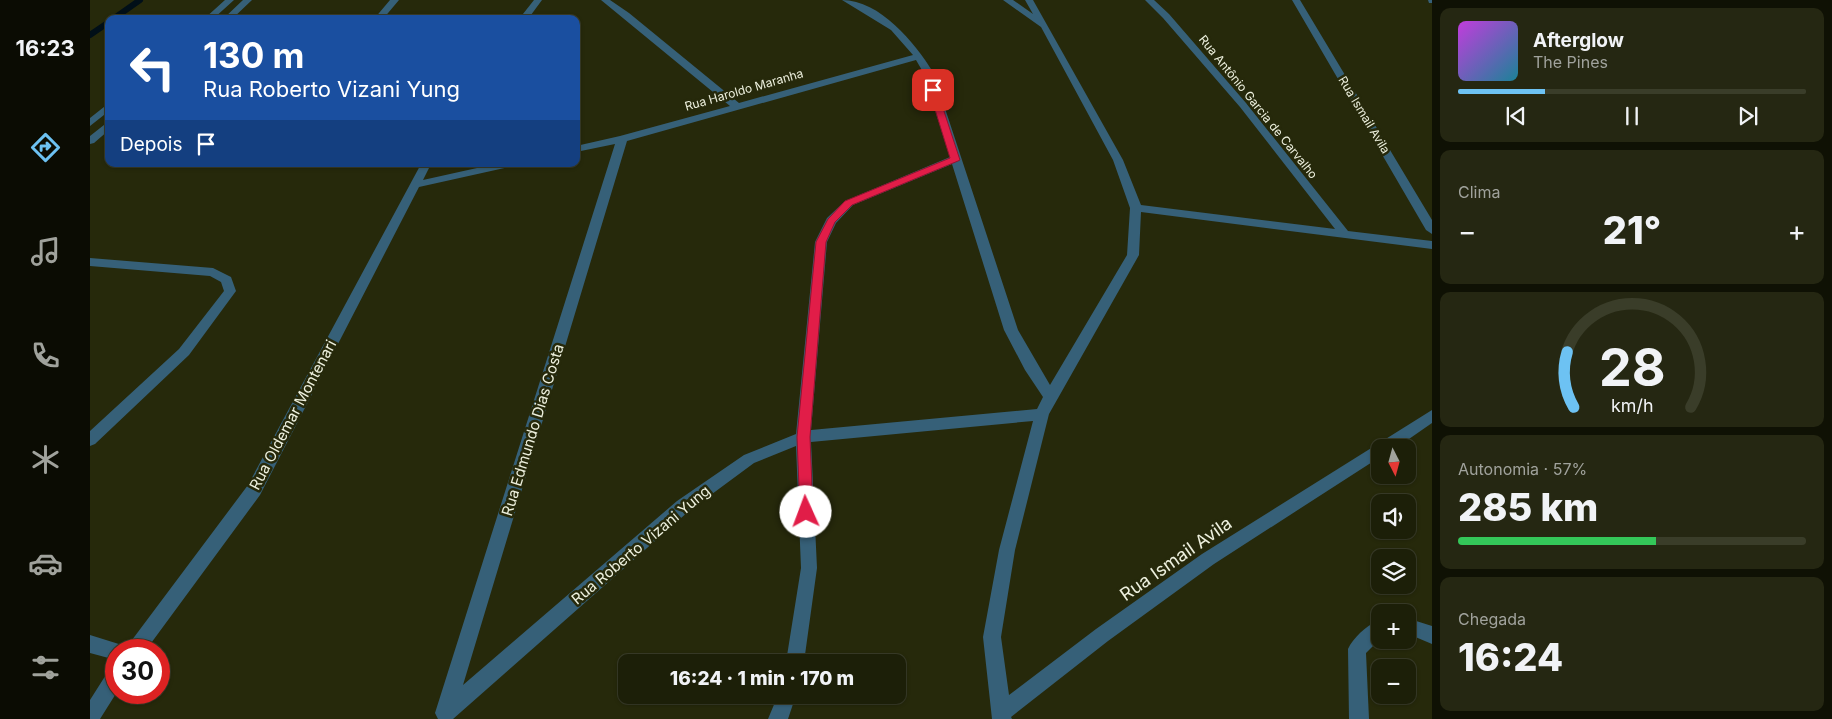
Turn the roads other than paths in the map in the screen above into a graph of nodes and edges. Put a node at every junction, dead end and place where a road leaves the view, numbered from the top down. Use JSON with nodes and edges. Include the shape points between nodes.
{"nodes":[{"id":1,"x":230,"y":0,"type":"edge"},
{"id":2,"x":248,"y":0,"type":"edge"},
{"id":3,"x":395,"y":0,"type":"edge"},
{"id":4,"x":538,"y":0,"type":"edge"},
{"id":5,"x":605,"y":0,"type":"edge"},
{"id":6,"x":846,"y":0,"type":"edge"},
{"id":7,"x":1008,"y":0,"type":"edge"},
{"id":8,"x":1030,"y":0,"type":"edge"},
{"id":9,"x":1149,"y":0,"type":"edge"},
{"id":10,"x":1296,"y":0,"type":"edge"},
{"id":11,"x":213,"y":15,"type":"edge"},
{"id":12,"x":231,"y":15,"type":"edge"},
{"id":13,"x":382,"y":15,"type":"edge"},
{"id":14,"x":526,"y":15,"type":"edge"},
{"id":15,"x":1044,"y":25,"type":"junction"},
{"id":16,"x":919,"y":56,"type":"junction"},
{"id":17,"x":737,"y":106,"type":"junction"},
{"id":18,"x":105,"y":110,"type":"edge"},
{"id":19,"x":90,"y":123,"type":"edge"},
{"id":20,"x":105,"y":128,"type":"edge"},
{"id":21,"x":622,"y":139,"type":"junction"},
{"id":22,"x":90,"y":141,"type":"edge"},
{"id":23,"x":580,"y":148,"type":"edge"},
{"id":24,"x":955,"y":160,"type":"junction"},
{"id":25,"x":424,"y":167,"type":"edge"},
{"id":26,"x":495,"y":167,"type":"edge"},
{"id":27,"x":414,"y":185,"type":"junction"},
{"id":28,"x":1136,"y":208,"type":"junction"},
{"id":29,"x":1432,"y":230,"type":"edge"},
{"id":30,"x":1344,"y":232,"type":"junction"},
{"id":31,"x":1432,"y":245,"type":"edge"},
{"id":32,"x":90,"y":262,"type":"edge"},
{"id":33,"x":1050,"y":397,"type":"junction"},
{"id":34,"x":1042,"y":414,"type":"junction"},
{"id":35,"x":1432,"y":416,"type":"edge"},
{"id":36,"x":803,"y":437,"type":"junction"},
{"id":37,"x":1395,"y":439,"type":"edge"},
{"id":38,"x":90,"y":440,"type":"edge"},
{"id":39,"x":1371,"y":454,"type":"edge"},
{"id":40,"x":1416,"y":629,"type":"edge"},
{"id":41,"x":1432,"y":635,"type":"edge"},
{"id":42,"x":1371,"y":636,"type":"edge"},
{"id":43,"x":143,"y":639,"type":"edge"},
{"id":44,"x":90,"y":644,"type":"edge"},
{"id":45,"x":105,"y":648,"type":"edge"},
{"id":46,"x":796,"y":654,"type":"edge"},
{"id":47,"x":105,"y":694,"type":"edge"},
{"id":48,"x":784,"y":704,"type":"edge"},
{"id":49,"x":442,"y":716,"type":"edge"},
{"id":50,"x":1002,"y":716,"type":"edge"},
{"id":51,"x":90,"y":717,"type":"edge"},
{"id":52,"x":778,"y":719,"type":"edge"},
{"id":53,"x":1359,"y":719,"type":"edge"}],
"edges":[{"from":1,"to":11,"type":"street"},
{"from":2,"to":12,"type":"street"},
{"from":3,"to":13,"type":"street"},
{"from":4,"to":14,"type":"street"},
{"from":5,"to":17,"type":"street"},
{"from":6,"to":16,"type":"street","via":[[878,15],[902,34]]},
{"from":7,"to":15,"type":"street"},
{"from":8,"to":15,"type":"street"},
{"from":9,"to":30,"type":"street","name":"Rua Antônio Garcia de Carvalho","via":[[1242,105]]},
{"from":10,"to":29,"type":"street","name":"Rua Ismail Avila"},
{"from":15,"to":28,"type":"street","via":[[1118,160]]},
{"from":16,"to":17,"type":"street","name":"Rua Haroldo Maranha"},
{"from":16,"to":24,"type":"street","via":[[928,72]]},
{"from":17,"to":21,"type":"street","name":"Rua Haroldo Maranha"},
{"from":18,"to":19,"type":"street"},
{"from":20,"to":22,"type":"street"},
{"from":21,"to":23,"type":"street","name":"Rua Haroldo Maranha"},
{"from":21,"to":49,"type":"street","name":"Rua Edmundo Dias Costa"},
{"from":24,"to":33,"type":"street","via":[[1011,330]]},
{"from":24,"to":36,"type":"street","via":[[849,203],[831,221],[821,242]]},
{"from":25,"to":27,"type":"street","name":"Rua Oldemar Montenari"},
{"from":26,"to":27,"type":"street"},
{"from":27,"to":43,"type":"street","name":"Rua Oldemar Montenari","via":[[254,490]]},
{"from":28,"to":30,"type":"street"},
{"from":28,"to":33,"type":"street","via":[[1133,255]]},
{"from":30,"to":31,"type":"street"},
{"from":32,"to":38,"type":"street","via":[[213,272],[228,280],[230,291],[184,352]]},
{"from":33,"to":34,"type":"street"},
{"from":34,"to":36,"type":"street","name":"Rua Roberto Vizani Yung"},
{"from":34,"to":50,"type":"street","via":[[1007,550],[992,637]]},
{"from":35,"to":37,"type":"street","name":"Rua Ismail Avila"},
{"from":36,"to":46,"type":"street","via":[[809,568]]},
{"from":36,"to":49,"type":"street","name":"Rua Roberto Vizani Yung","via":[[749,459],[683,506]]},
{"from":39,"to":50,"type":"street","name":"Rua Ismail Avila","via":[[1208,559],[1102,635]]},
{"from":40,"to":41,"type":"street"},
{"from":42,"to":53,"type":"street","via":[[1357,649]]},
{"from":44,"to":45,"type":"street"},
{"from":47,"to":51,"type":"street"},
{"from":48,"to":52,"type":"street"}]}
